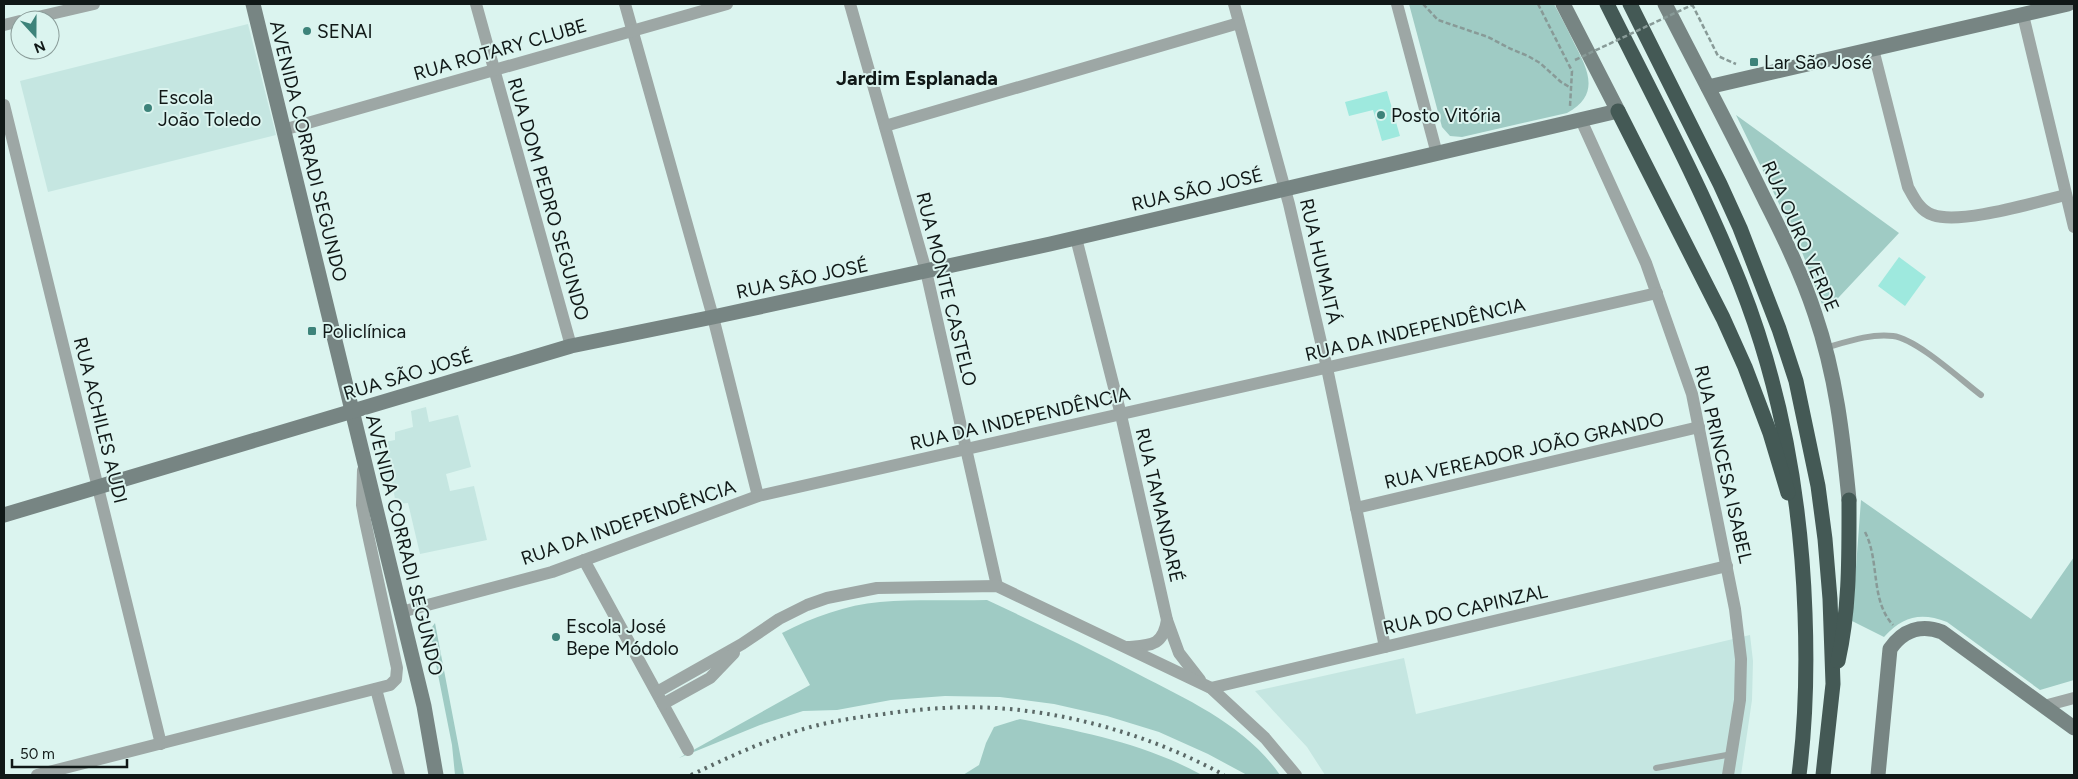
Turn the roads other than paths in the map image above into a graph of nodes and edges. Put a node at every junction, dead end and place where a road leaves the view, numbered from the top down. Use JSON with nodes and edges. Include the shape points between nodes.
{"nodes":[{"id":1,"x":94,"y":4,"type":"edge"},
{"id":2,"x":253,"y":4,"type":"edge"},
{"id":3,"x":476,"y":4,"type":"edge"},
{"id":4,"x":625,"y":4,"type":"edge"},
{"id":5,"x":726,"y":4,"type":"edge"},
{"id":6,"x":850,"y":4,"type":"edge"},
{"id":7,"x":1234,"y":4,"type":"edge"},
{"id":8,"x":1397,"y":4,"type":"edge"},
{"id":9,"x":1563,"y":4,"type":"edge"},
{"id":10,"x":1607,"y":4,"type":"edge"},
{"id":11,"x":1630,"y":4,"type":"edge"},
{"id":12,"x":1665,"y":4,"type":"edge"},
{"id":13,"x":2068,"y":4,"type":"edge"},
{"id":14,"x":60,"y":12,"type":"edge"},
{"id":15,"x":2023,"y":15,"type":"junction"},
{"id":16,"x":1239,"y":23,"type":"junction"},
{"id":17,"x":633,"y":30,"type":"junction"},
{"id":18,"x":1873,"y":49,"type":"junction"},
{"id":19,"x":494,"y":70,"type":"junction"},
{"id":20,"x":1708,"y":87,"type":"junction"},
{"id":21,"x":4,"y":105,"type":"edge"},
{"id":22,"x":1618,"y":111,"type":"junction"},
{"id":23,"x":1575,"y":121,"type":"junction"},
{"id":24,"x":885,"y":126,"type":"junction"},
{"id":25,"x":283,"y":130,"type":"junction"},
{"id":26,"x":8,"y":142,"type":"edge"},
{"id":27,"x":1437,"y":154,"type":"junction"},
{"id":28,"x":1285,"y":189,"type":"junction"},
{"id":29,"x":2066,"y":194,"type":"junction"},
{"id":30,"x":2074,"y":228,"type":"edge"},
{"id":31,"x":1076,"y":238,"type":"junction"},
{"id":32,"x":926,"y":271,"type":"junction"},
{"id":33,"x":1657,"y":292,"type":"junction"},
{"id":34,"x":712,"y":318,"type":"junction"},
{"id":35,"x":571,"y":346,"type":"junction"},
{"id":36,"x":1825,"y":348,"type":"junction"},
{"id":37,"x":1327,"y":368,"type":"junction"},
{"id":38,"x":1981,"y":396,"type":"dead end"},
{"id":39,"x":352,"y":412,"type":"junction"},
{"id":40,"x":1121,"y":415,"type":"junction"},
{"id":41,"x":1699,"y":427,"type":"junction"},
{"id":42,"x":967,"y":450,"type":"junction"},
{"id":43,"x":364,"y":458,"type":"junction"},
{"id":44,"x":98,"y":487,"type":"junction"},
{"id":45,"x":758,"y":496,"type":"junction"},
{"id":46,"x":1849,"y":500,"type":"joint"},
{"id":47,"x":1356,"y":508,"type":"junction"},
{"id":48,"x":4,"y":515,"type":"edge"},
{"id":49,"x":1801,"y":538,"type":"junction"},
{"id":50,"x":584,"y":560,"type":"junction"},
{"id":51,"x":1727,"y":566,"type":"junction"},
{"id":52,"x":997,"y":586,"type":"junction"},
{"id":53,"x":401,"y":612,"type":"junction"},
{"id":54,"x":1167,"y":620,"type":"junction"},
{"id":55,"x":1127,"y":647,"type":"junction"},
{"id":56,"x":1385,"y":647,"type":"junction"},
{"id":57,"x":1833,"y":684,"type":"junction"},
{"id":58,"x":1207,"y":686,"type":"junction"},
{"id":59,"x":376,"y":689,"type":"junction"},
{"id":60,"x":660,"y":698,"type":"junction"},
{"id":61,"x":2074,"y":698,"type":"edge"},
{"id":62,"x":2044,"y":706,"type":"junction"},
{"id":63,"x":2074,"y":728,"type":"edge"},
{"id":64,"x":161,"y":744,"type":"junction"},
{"id":65,"x":688,"y":750,"type":"dead end"},
{"id":66,"x":1732,"y":754,"type":"junction"},
{"id":67,"x":1656,"y":768,"type":"dead end"},
{"id":68,"x":37,"y":775,"type":"edge"},
{"id":69,"x":399,"y":775,"type":"edge"},
{"id":70,"x":436,"y":775,"type":"edge"},
{"id":71,"x":1296,"y":775,"type":"edge"},
{"id":72,"x":1728,"y":775,"type":"edge"},
{"id":73,"x":1799,"y":775,"type":"edge"},
{"id":74,"x":1823,"y":775,"type":"edge"},
{"id":75,"x":1878,"y":775,"type":"edge"}],
"edges":[{"from":1,"to":14,"type":"street"},
{"from":2,"to":25,"type":"street","name":"AVENIDA CORRADI SEGUNDO"},
{"from":3,"to":19,"type":"street","name":"RUA DOM PEDRO SEGUNDO"},
{"from":4,"to":17,"type":"street"},
{"from":5,"to":17,"type":"street","name":"RUA ROTARY CLUBE"},
{"from":6,"to":24,"type":"street","name":"RUA MONTE CASTELO"},
{"from":7,"to":16,"type":"street","name":"RUA HUMAITÁ"},
{"from":8,"to":27,"type":"street"},
{"from":9,"to":22,"type":"street"},
{"from":10,"to":49,"type":"highway","via":[[1740,284],[1772,378],[1795,485]]},
{"from":11,"to":57,"type":"highway","via":[[1736,220],[1796,381],[1818,486],[1825,539]]},
{"from":12,"to":20,"type":"street","name":"RUA OURO VERDE"},
{"from":13,"to":15,"type":"street"},
{"from":15,"to":18,"type":"street"},
{"from":15,"to":29,"type":"street"},
{"from":16,"to":24,"type":"street"},
{"from":16,"to":28,"type":"street","name":"RUA HUMAITÁ"},
{"from":17,"to":19,"type":"street","name":"RUA ROTARY CLUBE"},
{"from":17,"to":34,"type":"street"},
{"from":18,"to":20,"type":"street"},
{"from":18,"to":29,"type":"street","via":[[1908,187],[1918,204],[1932,215],[1956,218]]},
{"from":19,"to":25,"type":"street","name":"RUA ROTARY CLUBE"},
{"from":19,"to":35,"type":"street","name":"RUA DOM PEDRO SEGUNDO"},
{"from":20,"to":36,"type":"street","name":"RUA OURO VERDE","via":[[1790,249]]},
{"from":21,"to":26,"type":"street","name":"RUA ACHILES AUDI"},
{"from":22,"to":23,"type":"street","name":"RUA SÃO JOSÉ"},
{"from":22,"to":49,"type":"highway","via":[[1745,367],[1770,432]]},
{"from":23,"to":27,"type":"street","name":"RUA SÃO JOSÉ"},
{"from":23,"to":33,"type":"street","name":"RUA PRINCESA ISABEL","via":[[1646,263]]},
{"from":24,"to":32,"type":"street","name":"RUA MONTE CASTELO"},
{"from":25,"to":39,"type":"street","name":"AVENIDA CORRADI SEGUNDO"},
{"from":26,"to":44,"type":"street","name":"RUA ACHILES AUDI"},
{"from":27,"to":28,"type":"street","name":"RUA SÃO JOSÉ"},
{"from":28,"to":31,"type":"street","name":"RUA SÃO JOSÉ"},
{"from":28,"to":37,"type":"street","name":"RUA HUMAITÁ"},
{"from":29,"to":30,"type":"street"},
{"from":31,"to":32,"type":"street","name":"RUA SÃO JOSÉ"},
{"from":31,"to":40,"type":"street","name":"RUA TAMANDARÉ"},
{"from":32,"to":34,"type":"street","name":"RUA SÃO JOSÉ"},
{"from":32,"to":42,"type":"street","name":"RUA MONTE CASTELO"},
{"from":33,"to":37,"type":"street","name":"RUA DA INDEPENDÊNCIA"},
{"from":33,"to":41,"type":"street","name":"RUA PRINCESA ISABEL","via":[[1692,394]]},
{"from":34,"to":35,"type":"street","name":"RUA SÃO JOSÉ"},
{"from":34,"to":45,"type":"street"},
{"from":35,"to":39,"type":"street","name":"RUA SÃO JOSÉ"},
{"from":36,"to":38,"type":"lane","via":[[1877,336],[1904,338]]},
{"from":36,"to":46,"type":"street","name":"RUA OURO VERDE","via":[[1837,397]]},
{"from":37,"to":40,"type":"street","name":"RUA DA INDEPENDÊNCIA"},
{"from":37,"to":47,"type":"street","name":"RUA HUMAITÁ"},
{"from":39,"to":43,"type":"street","name":"AVENIDA CORRADI SEGUNDO"},
{"from":39,"to":44,"type":"street","name":"RUA SÃO JOSÉ"},
{"from":40,"to":42,"type":"street","name":"RUA DA INDEPENDÊNCIA"},
{"from":40,"to":54,"type":"street","name":"RUA TAMANDARÉ"},
{"from":41,"to":47,"type":"street","name":"RUA VEREADOR JOÃO GRANDO"},
{"from":41,"to":51,"type":"street","name":"RUA PRINCESA ISABEL"},
{"from":42,"to":45,"type":"street","name":"RUA DA INDEPENDÊNCIA"},
{"from":42,"to":52,"type":"street","name":"RUA MONTE CASTELO"},
{"from":43,"to":53,"type":"street","name":"AVENIDA CORRADI SEGUNDO"},
{"from":43,"to":59,"type":"street","via":[[363,513],[397,668],[396,679],[390,685]]},
{"from":44,"to":48,"type":"street","name":"RUA SÃO JOSÉ"},
{"from":44,"to":64,"type":"street","name":"RUA ACHILES AUDI"},
{"from":45,"to":50,"type":"street","name":"RUA DA INDEPENDÊNCIA"},
{"from":46,"to":57,"type":"highway","via":[[1847,594],[1843,637]]},
{"from":47,"to":56,"type":"street","name":"RUA HUMAITÁ"},
{"from":49,"to":73,"type":"highway","via":[[1807,676]]},
{"from":50,"to":53,"type":"street","name":"RUA DA INDEPENDÊNCIA","via":[[552,572]]},
{"from":50,"to":60,"type":"street"},
{"from":51,"to":56,"type":"street","name":"RUA DO CAPINZAL"},
{"from":51,"to":66,"type":"street","name":"RUA PRINCESA ISABEL","via":[[1741,659],[1740,700]]},
{"from":52,"to":55,"type":"street"},
{"from":52,"to":60,"type":"street","via":[[877,588],[826,598],[780,619],[742,644],[710,678]]},
{"from":53,"to":70,"type":"street","name":"AVENIDA CORRADI SEGUNDO","via":[[424,706]]},
{"from":54,"to":55,"type":"street","via":[[1165,634],[1159,641]]},
{"from":54,"to":58,"type":"street","name":"RUA TAMANDARÉ","via":[[1179,653]]},
{"from":55,"to":58,"type":"street"},
{"from":56,"to":58,"type":"street","name":"RUA DO CAPINZAL"},
{"from":57,"to":74,"type":"highway"},
{"from":58,"to":71,"type":"street","via":[[1265,738]]},
{"from":59,"to":64,"type":"street"},
{"from":59,"to":69,"type":"street"},
{"from":60,"to":65,"type":"street"},
{"from":61,"to":62,"type":"street"},
{"from":62,"to":63,"type":"street"},
{"from":62,"to":75,"type":"street","via":[[1942,632],[1920,627],[1895,642],[1888,658]]},
{"from":64,"to":68,"type":"street"},
{"from":66,"to":67,"type":"lane"},
{"from":66,"to":72,"type":"street","name":"RUA PRINCESA ISABEL"}]}
